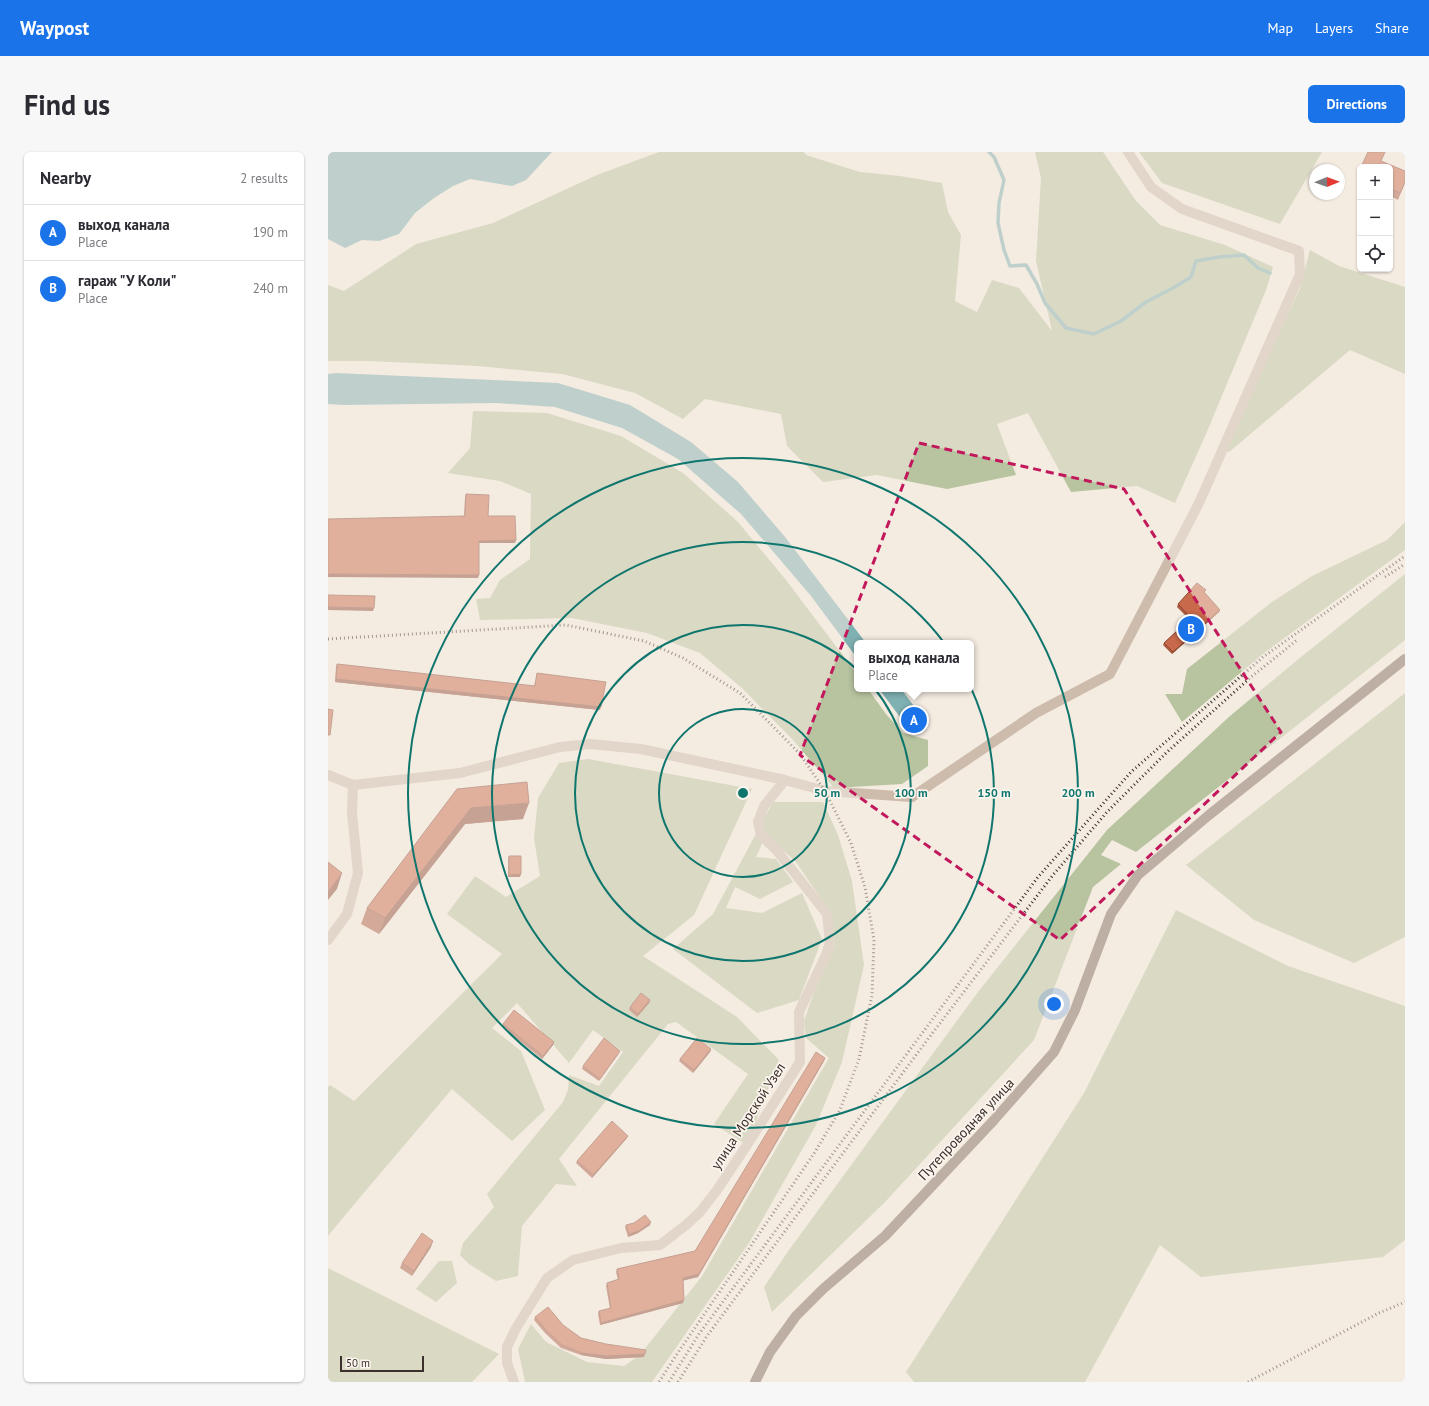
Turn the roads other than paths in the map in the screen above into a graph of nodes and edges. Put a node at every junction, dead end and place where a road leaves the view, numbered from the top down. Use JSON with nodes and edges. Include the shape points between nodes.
{"nodes":[{"id":1,"x":1128,"y":152,"type":"edge"},
{"id":2,"x":1405,"y":659,"type":"edge"},
{"id":3,"x":328,"y":775,"type":"edge"},
{"id":4,"x":785,"y":780,"type":"junction"},
{"id":5,"x":352,"y":784,"type":"junction"},
{"id":6,"x":328,"y":940,"type":"edge"},
{"id":7,"x":514,"y":1382,"type":"edge"},
{"id":8,"x":755,"y":1382,"type":"edge"}],
"edges":[{"from":1,"to":4,"type":"street","via":[[1151,187],[1182,209],[1299,251],[1300,274],[1198,503],[1110,674],[1036,713],[912,796],[825,790]]},
{"from":2,"to":8,"type":"main road","name":"Путепроводная улица","via":[[1138,875],[1111,914],[1075,1010],[1054,1052],[885,1236],[823,1289],[796,1316],[770,1352]]},
{"from":3,"to":5,"type":"street"},
{"from":4,"to":5,"type":"street","via":[[641,749],[590,744],[560,747],[460,773]]},
{"from":4,"to":7,"type":"street","name":"улица Морской Узел","via":[[764,806],[758,822],[760,835],[778,852],[827,914],[830,942],[799,1012],[800,1062],[717,1190],[686,1225],[660,1245],[621,1248],[573,1260],[547,1278],[507,1348],[507,1363]]},
{"from":5,"to":6,"type":"street","via":[[358,873],[347,914]]}]}
